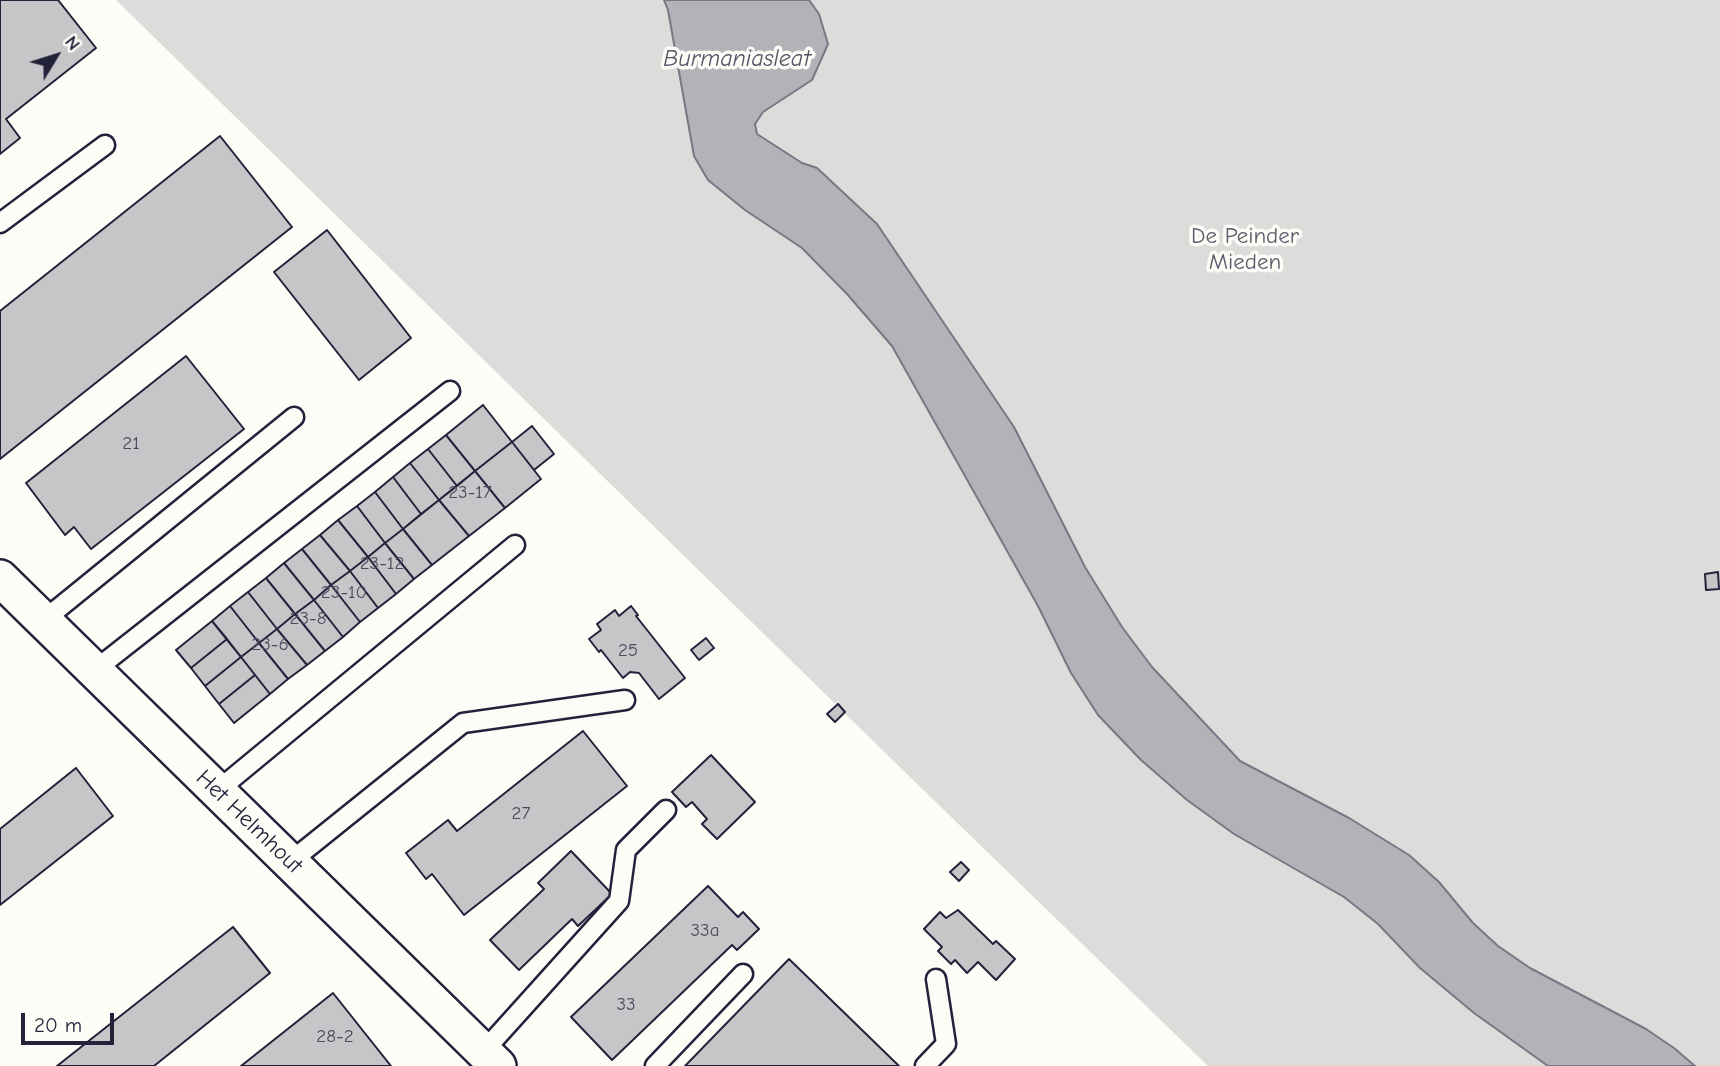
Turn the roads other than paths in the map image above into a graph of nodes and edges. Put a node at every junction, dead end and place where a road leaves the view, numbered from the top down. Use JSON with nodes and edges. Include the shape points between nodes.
{"nodes":[{"id":1,"x":105,"y":145,"type":"dead end"},
{"id":2,"x":0,"y":223,"type":"edge"},
{"id":3,"x":450,"y":391,"type":"dead end"},
{"id":4,"x":294,"y":417,"type":"dead end"},
{"id":5,"x":515,"y":545,"type":"dead end"},
{"id":6,"x":0,"y":578,"type":"edge"},
{"id":7,"x":44,"y":620,"type":"junction"},
{"id":8,"x":95,"y":670,"type":"junction"},
{"id":9,"x":625,"y":700,"type":"dead end"},
{"id":10,"x":218,"y":791,"type":"junction"},
{"id":11,"x":666,"y":810,"type":"dead end"},
{"id":12,"x":290,"y":862,"type":"junction"},
{"id":13,"x":743,"y":974,"type":"dead end"},
{"id":14,"x":936,"y":979,"type":"dead end"},
{"id":15,"x":491,"y":1059,"type":"edge"},
{"id":16,"x":655,"y":1066,"type":"edge"},
{"id":17,"x":925,"y":1066,"type":"edge"}],
"edges":[{"from":1,"to":2,"type":"lane"},
{"from":3,"to":8,"type":"lane"},
{"from":4,"to":7,"type":"lane"},
{"from":5,"to":10,"type":"lane"},
{"from":6,"to":7,"type":"street","name":"Het Helmhout"},
{"from":7,"to":8,"type":"street","name":"Het Helmhout"},
{"from":8,"to":10,"type":"street","name":"Het Helmhout"},
{"from":9,"to":12,"type":"lane","via":[[463,723]]},
{"from":10,"to":12,"type":"street","name":"Het Helmhout"},
{"from":11,"to":15,"type":"lane","via":[[626,850],[620,901]]},
{"from":12,"to":15,"type":"street","name":"Het Helmhout"},
{"from":13,"to":16,"type":"lane"},
{"from":14,"to":17,"type":"lane","via":[[946,1044]]}]}
